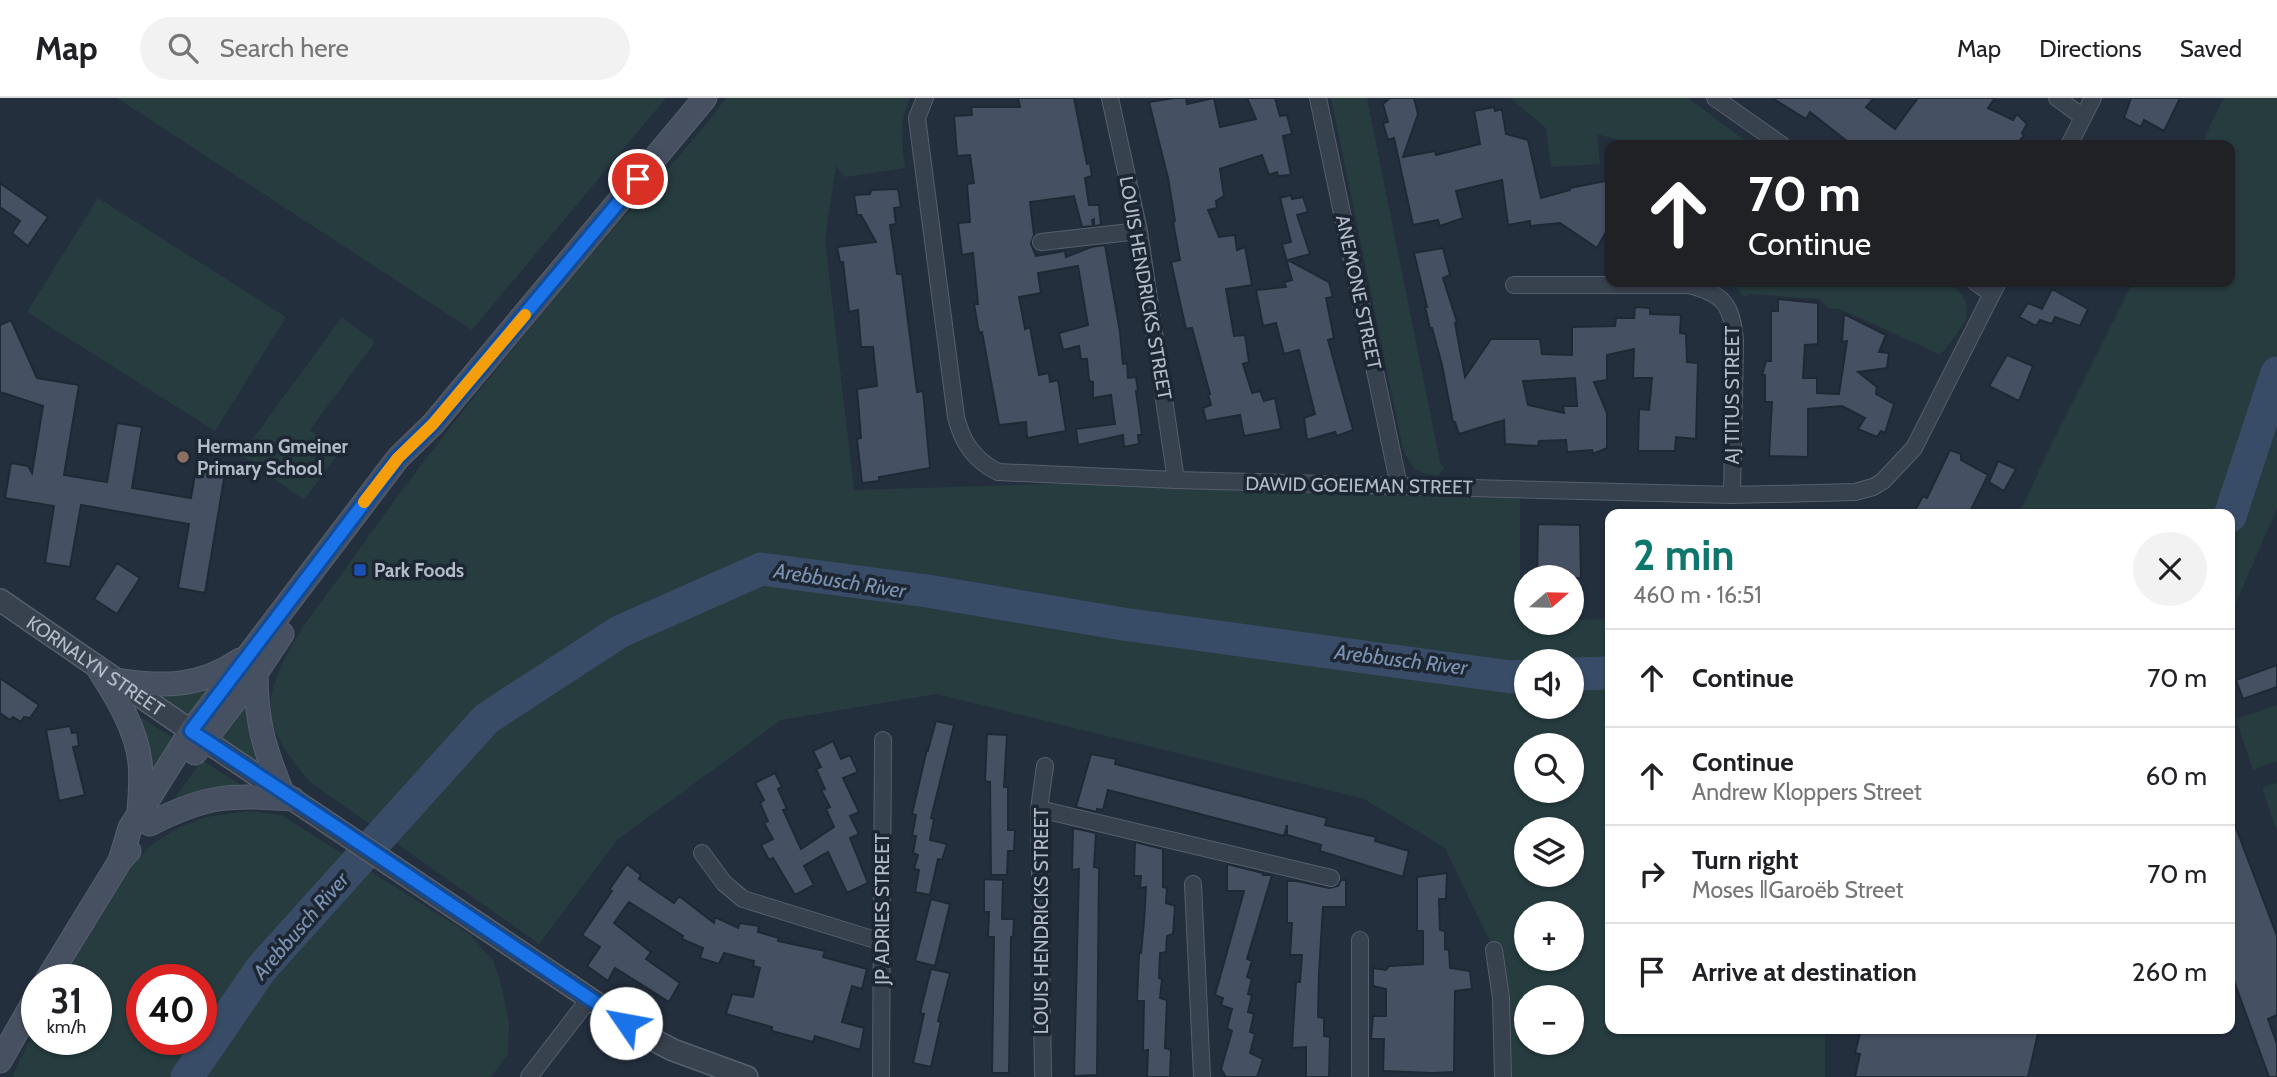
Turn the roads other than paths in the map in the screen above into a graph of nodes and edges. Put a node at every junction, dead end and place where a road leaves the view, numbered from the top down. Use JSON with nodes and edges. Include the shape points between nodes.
{"nodes":[{"id":1,"x":705,"y":98,"type":"edge"},
{"id":2,"x":925,"y":98,"type":"edge"},
{"id":3,"x":1110,"y":98,"type":"edge"},
{"id":4,"x":1318,"y":98,"type":"edge"},
{"id":5,"x":1715,"y":98,"type":"edge"},
{"id":6,"x":2057,"y":98,"type":"edge"},
{"id":7,"x":2093,"y":98,"type":"edge"},
{"id":8,"x":2083,"y":117,"type":"junction"},
{"id":9,"x":1775,"y":140,"type":"edge"},
{"id":10,"x":2072,"y":140,"type":"edge"},
{"id":11,"x":1139,"y":231,"type":"junction"},
{"id":12,"x":1041,"y":242,"type":"dead end"},
{"id":13,"x":1514,"y":285,"type":"dead end"},
{"id":14,"x":1605,"y":285,"type":"edge"},
{"id":15,"x":1698,"y":287,"type":"edge"},
{"id":16,"x":1995,"y":288,"type":"edge"},
{"id":17,"x":1176,"y":480,"type":"junction"},
{"id":18,"x":1399,"y":486,"type":"junction"},
{"id":19,"x":1732,"y":495,"type":"junction"},
{"id":20,"x":0,"y":600,"type":"edge"},
{"id":21,"x":253,"y":663,"type":"junction"},
{"id":22,"x":107,"y":674,"type":"junction"},
{"id":23,"x":197,"y":735,"type":"junction"},
{"id":24,"x":883,"y":740,"type":"dead end"},
{"id":25,"x":1045,"y":766,"type":"dead end"},
{"id":26,"x":287,"y":796,"type":"junction"},
{"id":27,"x":1039,"y":809,"type":"junction"},
{"id":28,"x":145,"y":818,"type":"junction"},
{"id":29,"x":702,"y":853,"type":"dead end"},
{"id":30,"x":1331,"y":878,"type":"dead end"},
{"id":31,"x":1193,"y":884,"type":"dead end"},
{"id":32,"x":1360,"y":940,"type":"dead end"},
{"id":33,"x":882,"y":942,"type":"junction"},
{"id":34,"x":1494,"y":950,"type":"dead end"},
{"id":35,"x":57,"y":964,"type":"edge"},
{"id":36,"x":589,"y":999,"type":"junction"},
{"id":37,"x":21,"y":1024,"type":"edge"},
{"id":38,"x":0,"y":1061,"type":"edge"},
{"id":39,"x":529,"y":1077,"type":"edge"},
{"id":40,"x":747,"y":1077,"type":"edge"},
{"id":41,"x":881,"y":1077,"type":"edge"},
{"id":42,"x":1043,"y":1077,"type":"edge"},
{"id":43,"x":1202,"y":1077,"type":"edge"},
{"id":44,"x":1360,"y":1077,"type":"edge"},
{"id":45,"x":1503,"y":1077,"type":"edge"}],
"edges":[{"from":1,"to":21,"type":"main road","via":[[433,424],[398,458]]},
{"from":2,"to":17,"type":"street","name":"DAWID GOEIEMAN STREET","via":[[917,118],[956,417],[966,447],[998,471]]},
{"from":3,"to":11,"type":"street","name":"LOUIS HENDRICKS STREET"},
{"from":4,"to":18,"type":"street","name":"ANEMONE STREET"},
{"from":5,"to":9,"type":"street"},
{"from":6,"to":8,"type":"street"},
{"from":7,"to":8,"type":"street"},
{"from":8,"to":10,"type":"street"},
{"from":11,"to":12,"type":"street"},
{"from":11,"to":17,"type":"street","name":"LOUIS HENDRICKS STREET"},
{"from":13,"to":14,"type":"street","name":"AJ TITUS STREET"},
{"from":15,"to":19,"type":"street","name":"AJ TITUS STREET","via":[[1720,297],[1734,320]]},
{"from":16,"to":19,"type":"street","name":"DAWID GOEIEMAN STREET","via":[[1914,449],[1882,481],[1848,493]]},
{"from":17,"to":18,"type":"street","name":"DAWID GOEIEMAN STREET"},
{"from":18,"to":19,"type":"street","name":"DAWID GOEIEMAN STREET"},
{"from":20,"to":22,"type":"street","name":"KORNALYN STREET"},
{"from":21,"to":22,"type":"main road","via":[[188,682],[152,686]]},
{"from":21,"to":23,"type":"main road"},
{"from":21,"to":26,"type":"main road","via":[[259,726]]},
{"from":22,"to":23,"type":"street","name":"KORNALYN STREET"},
{"from":22,"to":28,"type":"main road","via":[[135,739]]},
{"from":23,"to":26,"type":"street","name":"KORNALYN STREET"},
{"from":23,"to":28,"type":"main road"},
{"from":24,"to":33,"type":"street","name":"JP ADRIES STREET"},
{"from":25,"to":27,"type":"street","name":"LOUIS HENDRICKS STREET"},
{"from":26,"to":28,"type":"main road","via":[[217,797]]},
{"from":26,"to":36,"type":"street","name":"KORNALYN STREET"},
{"from":27,"to":30,"type":"street"},
{"from":27,"to":42,"type":"street","name":"LOUIS HENDRICKS STREET"},
{"from":28,"to":35,"type":"main road","via":[[130,828],[120,861]]},
{"from":29,"to":33,"type":"street","via":[[724,883],[743,899]]},
{"from":31,"to":43,"type":"street"},
{"from":32,"to":44,"type":"street"},
{"from":33,"to":41,"type":"street","name":"JP ADRIES STREET"},
{"from":34,"to":45,"type":"street","via":[[1501,998]]},
{"from":36,"to":39,"type":"street"},
{"from":36,"to":40,"type":"street","name":"KORNALYN STREET","via":[[673,1050]]},
{"from":37,"to":38,"type":"main road"}]}
